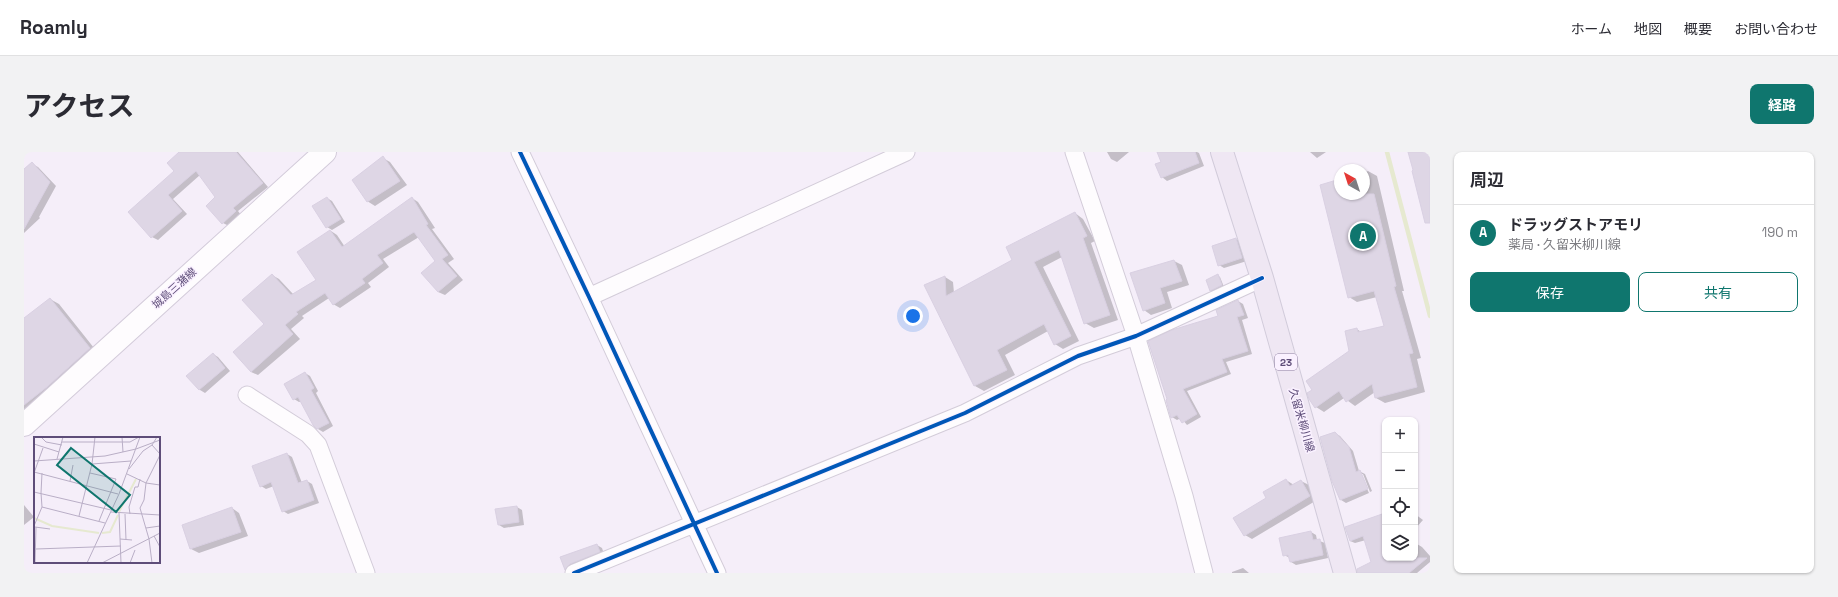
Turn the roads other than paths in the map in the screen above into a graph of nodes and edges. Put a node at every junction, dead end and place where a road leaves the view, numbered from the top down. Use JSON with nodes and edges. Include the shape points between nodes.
{"nodes":[{"id":1,"x":325,"y":152,"type":"edge"},
{"id":2,"x":520,"y":152,"type":"edge"},
{"id":3,"x":906,"y":152,"type":"edge"},
{"id":4,"x":1074,"y":152,"type":"edge"},
{"id":5,"x":1222,"y":152,"type":"edge"},
{"id":6,"x":1262,"y":278,"type":"junction"},
{"id":7,"x":589,"y":297,"type":"junction"},
{"id":8,"x":1136,"y":336,"type":"junction"},
{"id":9,"x":247,"y":395,"type":"dead end"},
{"id":10,"x":24,"y":425,"type":"edge"},
{"id":11,"x":694,"y":524,"type":"junction"},
{"id":12,"x":366,"y":573,"type":"edge"},
{"id":13,"x":574,"y":573,"type":"edge"},
{"id":14,"x":717,"y":573,"type":"edge"},
{"id":15,"x":1204,"y":573,"type":"edge"},
{"id":16,"x":1345,"y":573,"type":"edge"}],
"edges":[{"from":1,"to":10,"type":"main road","name":"城島三潴線"},
{"from":2,"to":7,"type":"street"},
{"from":3,"to":7,"type":"street"},
{"from":4,"to":8,"type":"street"},
{"from":5,"to":6,"type":"main road","name":"久留米柳川線","number":"23"},
{"from":6,"to":8,"type":"street"},
{"from":6,"to":16,"type":"main road","name":"久留米柳川線","number":"23"},
{"from":7,"to":11,"type":"street"},
{"from":8,"to":11,"type":"street","via":[[1078,356],[965,413]]},
{"from":8,"to":15,"type":"street","via":[[1184,496]]},
{"from":9,"to":12,"type":"street","via":[[308,434],[318,445]]},
{"from":11,"to":13,"type":"street"},
{"from":11,"to":14,"type":"street"}]}
